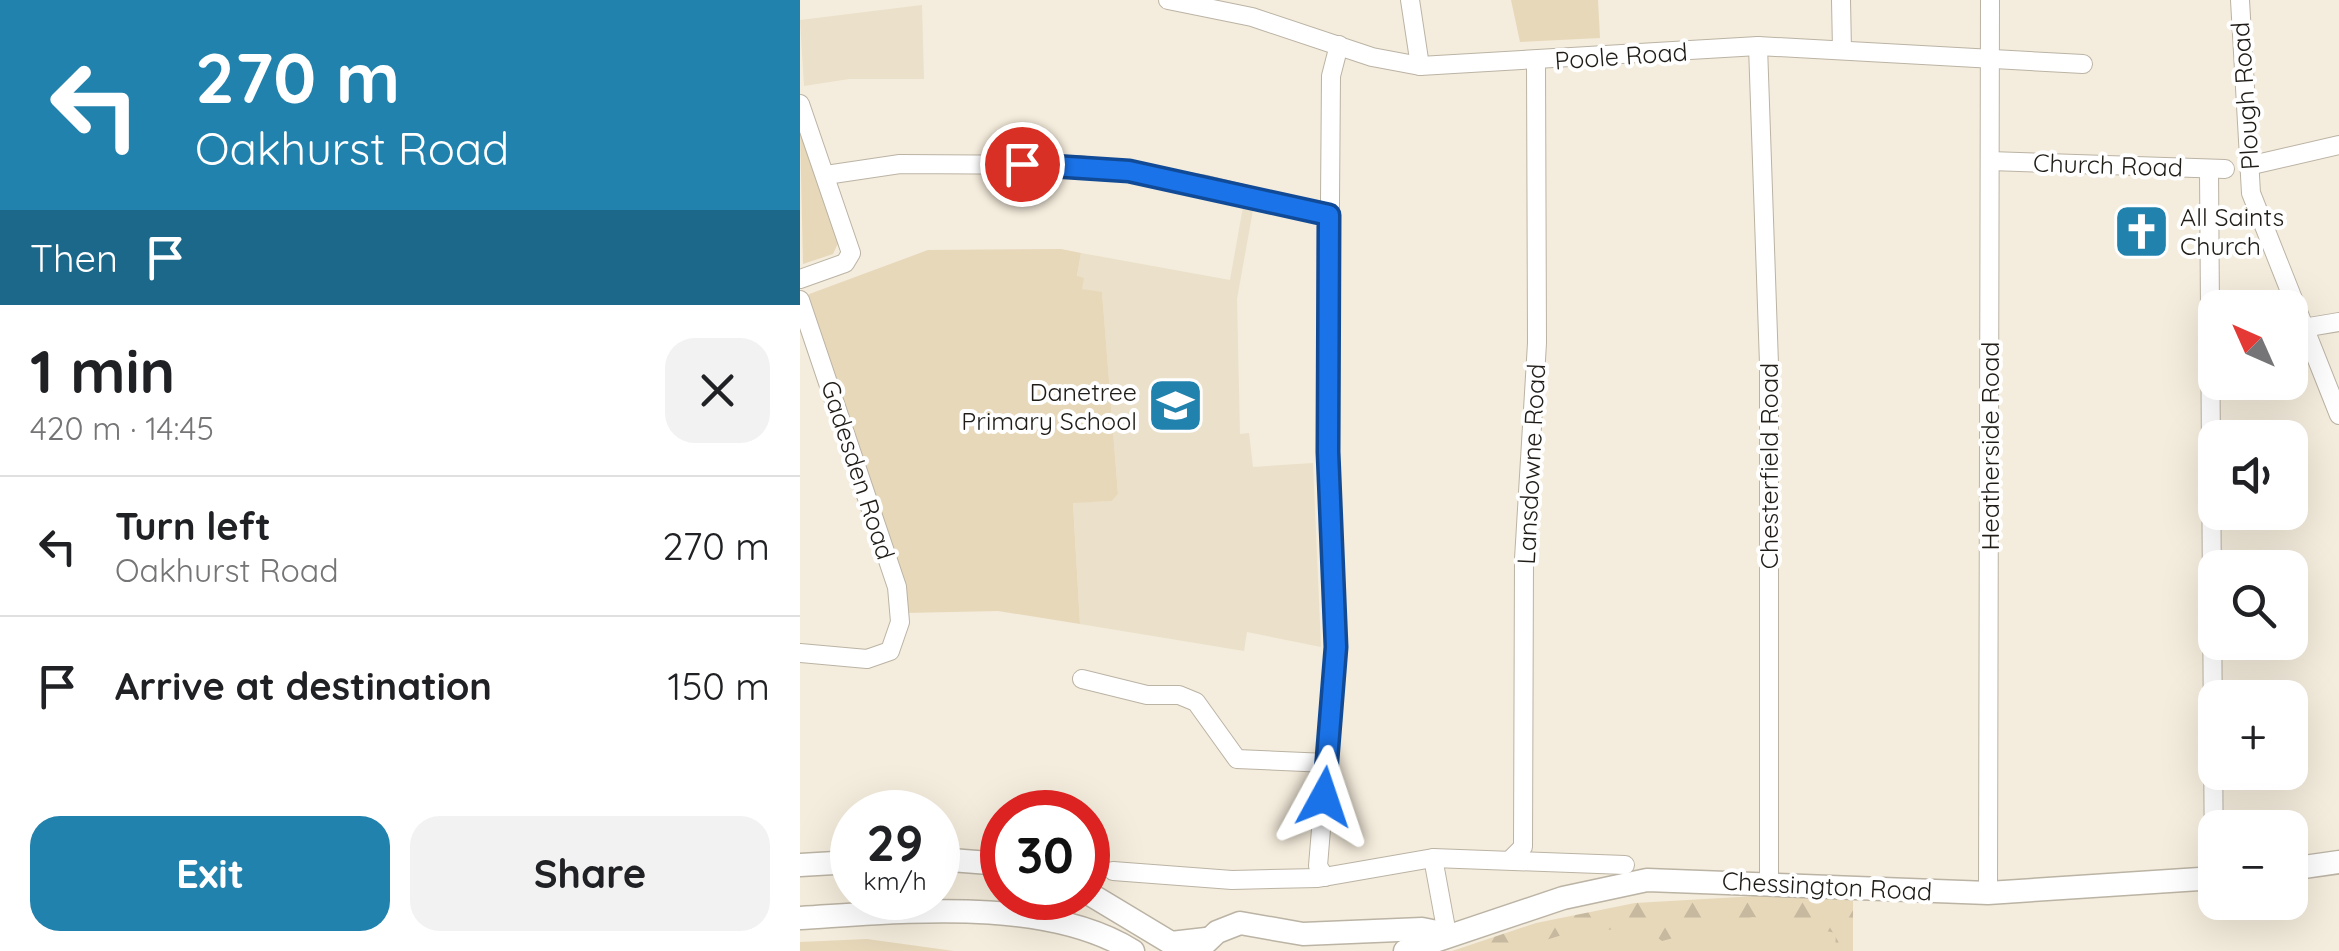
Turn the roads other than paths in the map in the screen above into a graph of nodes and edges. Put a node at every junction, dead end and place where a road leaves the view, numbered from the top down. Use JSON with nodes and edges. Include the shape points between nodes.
{"nodes":[{"id":1,"x":1168,"y":0,"type":"edge"},
{"id":2,"x":1410,"y":0,"type":"edge"},
{"id":3,"x":1841,"y":0,"type":"edge"},
{"id":4,"x":1990,"y":0,"type":"edge"},
{"id":5,"x":2240,"y":0,"type":"edge"},
{"id":6,"x":1339,"y":44,"type":"junction"},
{"id":7,"x":1758,"y":46,"type":"junction"},
{"id":8,"x":1842,"y":50,"type":"junction"},
{"id":9,"x":1990,"y":58,"type":"junction"},
{"id":10,"x":1536,"y":63,"type":"junction"},
{"id":11,"x":2083,"y":64,"type":"dead end"},
{"id":12,"x":1420,"y":66,"type":"junction"},
{"id":13,"x":800,"y":104,"type":"edge"},
{"id":14,"x":2339,"y":145,"type":"edge"},
{"id":15,"x":1990,"y":161,"type":"junction"},
{"id":16,"x":2248,"y":166,"type":"junction"},
{"id":17,"x":826,"y":175,"type":"junction"},
{"id":18,"x":1329,"y":215,"type":"junction"},
{"id":19,"x":800,"y":279,"type":"edge"},
{"id":20,"x":2289,"y":290,"type":"edge"},
{"id":21,"x":800,"y":300,"type":"edge"},
{"id":22,"x":2339,"y":322,"type":"edge"},
{"id":23,"x":2308,"y":327,"type":"edge"},
{"id":24,"x":2308,"y":338,"type":"edge"},
{"id":25,"x":2339,"y":415,"type":"edge"},
{"id":26,"x":800,"y":653,"type":"edge"},
{"id":27,"x":1082,"y":679,"type":"dead end"},
{"id":28,"x":1327,"y":763,"type":"junction"},
{"id":29,"x":2214,"y":810,"type":"edge"},
{"id":30,"x":1433,"y":858,"type":"junction"},
{"id":31,"x":1510,"y":860,"type":"junction"},
{"id":32,"x":2339,"y":862,"type":"edge"},
{"id":33,"x":830,"y":864,"type":"edge"},
{"id":34,"x":1624,"y":865,"type":"dead end"},
{"id":35,"x":800,"y":866,"type":"edge"},
{"id":36,"x":2308,"y":866,"type":"edge"},
{"id":37,"x":1112,"y":872,"type":"dead end"},
{"id":38,"x":1326,"y":877,"type":"junction"},
{"id":39,"x":2198,"y":879,"type":"edge"},
{"id":40,"x":1768,"y":885,"type":"junction"},
{"id":41,"x":1988,"y":892,"type":"junction"},
{"id":42,"x":1110,"y":906,"type":"edge"},
{"id":43,"x":800,"y":918,"type":"edge"},
{"id":44,"x":1277,"y":931,"type":"junction"},
{"id":45,"x":1446,"y":934,"type":"junction"},
{"id":46,"x":1202,"y":945,"type":"edge"},
{"id":47,"x":1134,"y":951,"type":"edge"},
{"id":48,"x":1297,"y":951,"type":"edge"},
{"id":49,"x":1405,"y":951,"type":"edge"}],
"edges":[{"from":1,"to":6,"type":"street","name":"Poole Road"},
{"from":2,"to":12,"type":"street"},
{"from":3,"to":8,"type":"street"},
{"from":4,"to":9,"type":"street","name":"Heatherside Road"},
{"from":5,"to":16,"type":"street","name":"Plough Road"},
{"from":6,"to":12,"type":"street","name":"Poole Road"},
{"from":6,"to":18,"type":"street","via":[[1331,76]]},
{"from":7,"to":8,"type":"street","name":"Poole Road"},
{"from":7,"to":10,"type":"street","name":"Poole Road"},
{"from":7,"to":40,"type":"street","name":"Chesterfield Road","via":[[1769,364]]},
{"from":8,"to":9,"type":"street","name":"Poole Road"},
{"from":9,"to":11,"type":"street","name":"Poole Road"},
{"from":9,"to":15,"type":"street","name":"Heatherside Road"},
{"from":10,"to":12,"type":"street","name":"Poole Road"},
{"from":10,"to":31,"type":"street","name":"Lansdowne Road","via":[[1538,344],[1524,559],[1524,847]]},
{"from":13,"to":17,"type":"street"},
{"from":14,"to":16,"type":"street"},
{"from":15,"to":29,"type":"street","name":"Church Road","via":[[2217,170]]},
{"from":15,"to":41,"type":"street","name":"Heatherside Road"},
{"from":16,"to":20,"type":"street","name":"Plough Road"},
{"from":17,"to":18,"type":"street","via":[[900,164],[1078,166],[1206,185]]},
{"from":17,"to":19,"type":"street","via":[[850,253],[845,263]]},
{"from":18,"to":28,"type":"street","via":[[1336,647]]},
{"from":21,"to":26,"type":"street","name":"Gadesden Road","via":[[897,586],[900,622],[890,652],[867,659]]},
{"from":22,"to":23,"type":"street"},
{"from":24,"to":25,"type":"street","name":"Plough Road"},
{"from":27,"to":28,"type":"street","via":[[1196,702],[1237,759]]},
{"from":28,"to":38,"type":"street","via":[[1318,866]]},
{"from":30,"to":31,"type":"street"},
{"from":30,"to":38,"type":"street"},
{"from":30,"to":45,"type":"street"},
{"from":31,"to":34,"type":"street"},
{"from":32,"to":36,"type":"main road"},
{"from":33,"to":35,"type":"main road"},
{"from":37,"to":38,"type":"street","via":[[1232,880]]},
{"from":39,"to":41,"type":"main road","name":"Chessington Road"},
{"from":40,"to":41,"type":"main road","name":"Chessington Road"},
{"from":40,"to":45,"type":"main road","name":"Chessington Road","via":[[1633,882]]},
{"from":42,"to":46,"type":"main road","name":"Chessington Road","via":[[1172,943]]},
{"from":43,"to":47,"type":"main road","via":[[1039,918],[1107,935]]},
{"from":44,"to":45,"type":"main road","name":"Chessington Road"},
{"from":44,"to":46,"type":"main road","name":"Chessington Road","via":[[1240,923]]},
{"from":44,"to":48,"type":"main road"},
{"from":45,"to":49,"type":"main road","name":"Chessington Road"}]}
